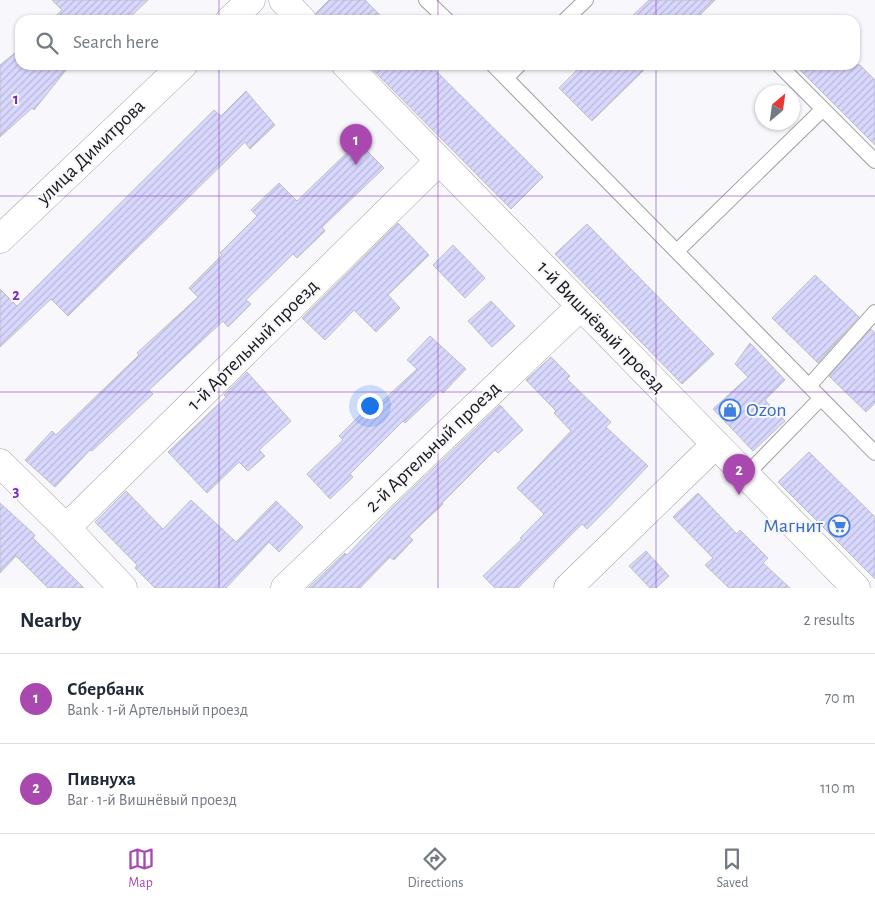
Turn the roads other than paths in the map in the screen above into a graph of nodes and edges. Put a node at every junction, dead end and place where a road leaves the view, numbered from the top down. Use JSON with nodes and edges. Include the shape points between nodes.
{"nodes":[{"id":1,"x":251,"y":0,"type":"edge"},
{"id":2,"x":283,"y":0,"type":"edge"},
{"id":3,"x":586,"y":0,"type":"edge"},
{"id":4,"x":435,"y":3,"type":"edge"},
{"id":5,"x":235,"y":15,"type":"edge"},
{"id":6,"x":297,"y":15,"type":"edge"},
{"id":7,"x":443,"y":15,"type":"edge"},
{"id":8,"x":570,"y":15,"type":"edge"},
{"id":9,"x":177,"y":70,"type":"edge"},
{"id":10,"x":351,"y":70,"type":"edge"},
{"id":11,"x":498,"y":70,"type":"edge"},
{"id":12,"x":515,"y":70,"type":"edge"},
{"id":13,"x":784,"y":70,"type":"edge"},
{"id":14,"x":506,"y":78,"type":"junction"},
{"id":15,"x":823,"y":109,"type":"junction"},
{"id":16,"x":439,"y":161,"type":"junction"},
{"id":17,"x":875,"y":161,"type":"edge"},
{"id":18,"x":0,"y":239,"type":"edge"},
{"id":19,"x":677,"y":252,"type":"junction"},
{"id":20,"x":581,"y":306,"type":"junction"},
{"id":21,"x":875,"y":312,"type":"edge"},
{"id":22,"x":809,"y":386,"type":"junction"},
{"id":23,"x":821,"y":398,"type":"junction"},
{"id":24,"x":716,"y":444,"type":"junction"},
{"id":25,"x":875,"y":453,"type":"edge"},
{"id":26,"x":0,"y":463,"type":"edge"},
{"id":27,"x":746,"y":475,"type":"junction"},
{"id":28,"x":66,"y":528,"type":"junction"},
{"id":29,"x":851,"y":586,"type":"edge"},
{"id":30,"x":124,"y":588,"type":"edge"},
{"id":31,"x":285,"y":588,"type":"edge"},
{"id":32,"x":568,"y":588,"type":"edge"}],
"edges":[{"from":1,"to":5,"type":"street"},
{"from":2,"to":6,"type":"street"},
{"from":3,"to":8,"type":"lane"},
{"from":4,"to":7,"type":"lane"},
{"from":9,"to":18,"type":"street","name":"улица Димитрова"},
{"from":10,"to":16,"type":"street","name":"1-й Вишнёвый проезд"},
{"from":11,"to":14,"type":"lane"},
{"from":12,"to":14,"type":"lane"},
{"from":13,"to":15,"type":"lane"},
{"from":14,"to":19,"type":"lane"},
{"from":15,"to":17,"type":"lane"},
{"from":15,"to":19,"type":"lane"},
{"from":16,"to":20,"type":"street","name":"1-й Вишнёвый проезд"},
{"from":16,"to":28,"type":"street","name":"1-й Артельный проезд"},
{"from":19,"to":22,"type":"lane"},
{"from":20,"to":24,"type":"street","name":"1-й Вишнёвый проезд"},
{"from":20,"to":31,"type":"street","name":"2-й Артельный проезд"},
{"from":21,"to":22,"type":"lane"},
{"from":22,"to":23,"type":"lane"},
{"from":23,"to":25,"type":"lane"},
{"from":23,"to":27,"type":"lane"},
{"from":24,"to":27,"type":"street","name":"1-й Вишнёвый проезд"},
{"from":24,"to":32,"type":"street"},
{"from":26,"to":28,"type":"street"},
{"from":27,"to":29,"type":"street","name":"1-й Вишнёвый проезд"},
{"from":28,"to":30,"type":"street"}]}
